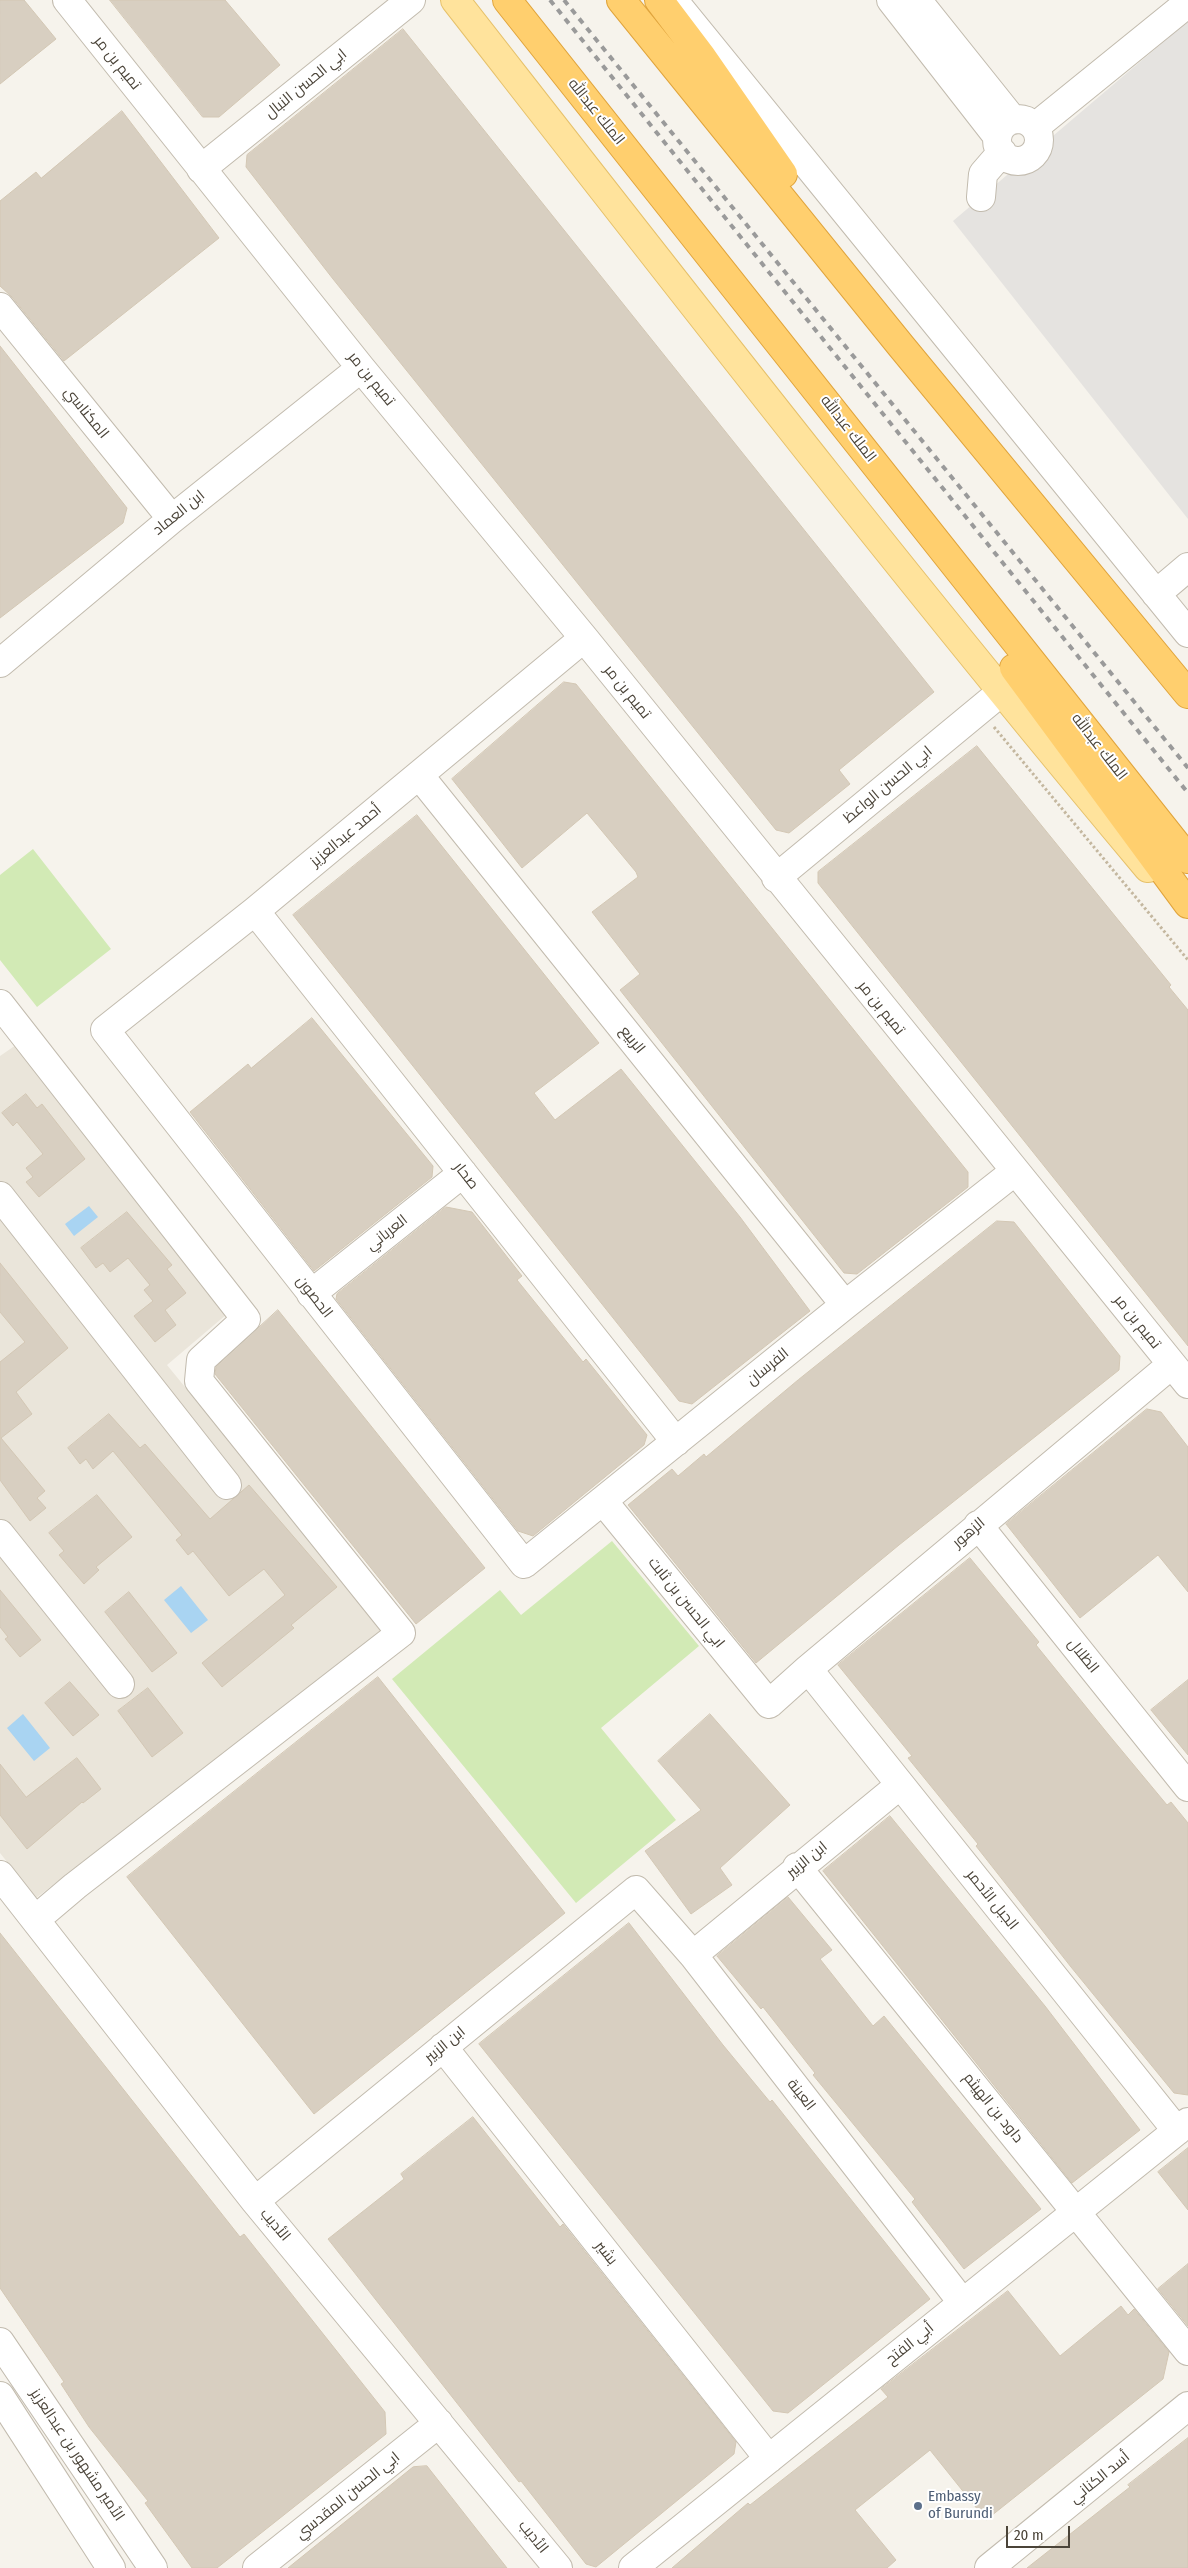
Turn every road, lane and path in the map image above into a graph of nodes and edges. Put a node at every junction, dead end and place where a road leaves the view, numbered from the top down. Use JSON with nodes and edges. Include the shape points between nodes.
{"nodes":[{"id":1,"x":66,"y":0,"type":"edge"},
{"id":2,"x":411,"y":0,"type":"edge"},
{"id":3,"x":455,"y":0,"type":"edge"},
{"id":4,"x":507,"y":0,"type":"edge"},
{"id":5,"x":621,"y":0,"type":"edge"},
{"id":6,"x":659,"y":0,"type":"edge"},
{"id":7,"x":673,"y":0,"type":"edge"},
{"id":8,"x":694,"y":0,"type":"edge"},
{"id":9,"x":892,"y":0,"type":"edge"},
{"id":10,"x":917,"y":0,"type":"edge"},
{"id":11,"x":1188,"y":3,"type":"edge"},
{"id":12,"x":721,"y":57,"type":"junction"},
{"id":13,"x":1012,"y":134,"type":"junction"},
{"id":14,"x":202,"y":169,"type":"junction"},
{"id":15,"x":981,"y":197,"type":"dead end"},
{"id":16,"x":691,"y":230,"type":"junction"},
{"id":17,"x":0,"y":307,"type":"edge"},
{"id":18,"x":901,"y":346,"type":"junction"},
{"id":19,"x":361,"y":368,"type":"junction"},
{"id":20,"x":172,"y":518,"type":"junction"},
{"id":21,"x":1188,"y":567,"type":"edge"},
{"id":22,"x":1156,"y":594,"type":"junction"},
{"id":23,"x":1188,"y":633,"type":"edge"},
{"id":24,"x":584,"y":638,"type":"junction"},
{"id":25,"x":0,"y":662,"type":"edge"},
{"id":26,"x":1000,"y":693,"type":"junction"},
{"id":27,"x":1188,"y":694,"type":"edge"},
{"id":28,"x":980,"y":710,"type":"junction"},
{"id":29,"x":419,"y":774,"type":"junction"},
{"id":30,"x":1188,"y":859,"type":"edge"},
{"id":31,"x":776,"y":878,"type":"junction"},
{"id":32,"x":1188,"y":904,"type":"edge"},
{"id":33,"x":254,"y":912,"type":"junction"},
{"id":34,"x":1188,"y":916,"type":"edge"},
{"id":35,"x":1188,"y":960,"type":"edge"},
{"id":36,"x":0,"y":1004,"type":"edge"},
{"id":37,"x":105,"y":1030,"type":"joint"},
{"id":38,"x":1014,"y":1172,"type":"junction"},
{"id":39,"x":463,"y":1173,"type":"junction"},
{"id":40,"x":0,"y":1196,"type":"edge"},
{"id":41,"x":311,"y":1294,"type":"junction"},
{"id":42,"x":845,"y":1305,"type":"junction"},
{"id":43,"x":1180,"y":1374,"type":"edge"},
{"id":44,"x":676,"y":1442,"type":"junction"},
{"id":45,"x":227,"y":1485,"type":"dead end"},
{"id":46,"x":603,"y":1501,"type":"junction"},
{"id":47,"x":978,"y":1525,"type":"junction"},
{"id":48,"x":0,"y":1534,"type":"edge"},
{"id":49,"x":524,"y":1564,"type":"joint"},
{"id":50,"x":808,"y":1669,"type":"junction"},
{"id":51,"x":120,"y":1684,"type":"dead end"},
{"id":52,"x":769,"y":1704,"type":"joint"},
{"id":53,"x":900,"y":1785,"type":"junction"},
{"id":54,"x":1188,"y":1787,"type":"edge"},
{"id":55,"x":797,"y":1867,"type":"junction"},
{"id":56,"x":0,"y":1875,"type":"edge"},
{"id":57,"x":636,"y":1890,"type":"joint"},
{"id":58,"x":36,"y":1919,"type":"junction"},
{"id":59,"x":693,"y":1955,"type":"junction"},
{"id":60,"x":443,"y":2047,"type":"junction"},
{"id":61,"x":1182,"y":2126,"type":"edge"},
{"id":62,"x":255,"y":2201,"type":"junction"},
{"id":63,"x":1078,"y":2212,"type":"junction"},
{"id":64,"x":962,"y":2302,"type":"junction"},
{"id":65,"x":0,"y":2342,"type":"edge"},
{"id":66,"x":1188,"y":2350,"type":"edge"},
{"id":67,"x":0,"y":2396,"type":"edge"},
{"id":68,"x":1188,"y":2406,"type":"edge"},
{"id":69,"x":439,"y":2423,"type":"junction"},
{"id":70,"x":770,"y":2459,"type":"junction"},
{"id":71,"x":111,"y":2568,"type":"edge"},
{"id":72,"x":153,"y":2568,"type":"edge"},
{"id":73,"x":257,"y":2568,"type":"edge"},
{"id":74,"x":558,"y":2568,"type":"edge"},
{"id":75,"x":634,"y":2568,"type":"edge"},
{"id":76,"x":989,"y":2568,"type":"edge"}],
"edges":[{"from":1,"to":14,"type":"street","name":"تميم بن مر"},
{"from":2,"to":14,"type":"street","name":"ابي الحسن النبال"},
{"from":3,"to":26,"type":"main road"},
{"from":4,"to":16,"type":"highway","name":"الملك عبدالله"},
{"from":5,"to":18,"type":"highway"},
{"from":6,"to":18,"type":"highway","via":[[702,57]]},
{"from":7,"to":12,"type":"street"},
{"from":8,"to":12,"type":"street"},
{"from":9,"to":13,"type":"street"},
{"from":10,"to":13,"type":"street"},
{"from":11,"to":13,"type":"street"},
{"from":12,"to":22,"type":"street"},
{"from":13,"to":15,"type":"street","via":[[983,174]]},
{"from":14,"to":19,"type":"street","name":"تميم بن مر"},
{"from":16,"to":30,"type":"highway","name":"الملك عبدالله"},
{"from":16,"to":32,"type":"highway"},
{"from":17,"to":20,"type":"street","name":"المكناسي"},
{"from":18,"to":27,"type":"highway"},
{"from":19,"to":20,"type":"street","name":"ابن العماد"},
{"from":19,"to":24,"type":"street","name":"تميم بن مر"},
{"from":20,"to":25,"type":"street","name":"ابن العماد"},
{"from":21,"to":22,"type":"street"},
{"from":22,"to":23,"type":"street"},
{"from":24,"to":29,"type":"street","name":"أحمد عبدالعزيز"},
{"from":24,"to":31,"type":"street","name":"تميم بن مر"},
{"from":26,"to":28,"type":"street","name":"ابي الحسن الواعظ"},
{"from":26,"to":34,"type":"main road"},
{"from":28,"to":31,"type":"street","name":"ابي الحسن الواعظ"},
{"from":28,"to":35,"type":"path"},
{"from":29,"to":33,"type":"street","name":"أحمد عبدالعزيز"},
{"from":29,"to":42,"type":"street","name":"الربيع"},
{"from":31,"to":38,"type":"street","name":"تميم بن مر"},
{"from":33,"to":37,"type":"street","name":"أحمد عبدالعزيز"},
{"from":33,"to":39,"type":"street","name":"صحار"},
{"from":36,"to":58,"type":"street","via":[[246,1319],[201,1360],[199,1381],[401,1633]]},
{"from":37,"to":41,"type":"street","name":"الحصون"},
{"from":38,"to":42,"type":"street","name":"الفرسان"},
{"from":38,"to":43,"type":"street","name":"تميم بن مر"},
{"from":39,"to":41,"type":"street","name":"العرباني"},
{"from":39,"to":44,"type":"street","name":"صحار"},
{"from":40,"to":45,"type":"street"},
{"from":41,"to":49,"type":"street","name":"الحصون"},
{"from":42,"to":44,"type":"street","name":"الفرسان"},
{"from":43,"to":47,"type":"street","name":"الزهور"},
{"from":44,"to":46,"type":"street","name":"الفرسان"},
{"from":46,"to":49,"type":"street","name":"الفرسان"},
{"from":46,"to":52,"type":"street","name":"ابي الحسن بن ثابت"},
{"from":47,"to":50,"type":"street","name":"الزهور"},
{"from":47,"to":54,"type":"street","name":"الظلال"},
{"from":48,"to":51,"type":"street"},
{"from":50,"to":52,"type":"street","name":"الزهور"},
{"from":50,"to":53,"type":"street","name":"الجبل الأحمر"},
{"from":53,"to":55,"type":"street","name":"ابن الزبير"},
{"from":53,"to":61,"type":"street","name":"الجبل الأحمر"},
{"from":55,"to":59,"type":"street","name":"ابن الزبير"},
{"from":55,"to":63,"type":"street","name":"داود بن الهيثم"},
{"from":56,"to":58,"type":"street","name":"الأديب"},
{"from":57,"to":59,"type":"street","name":"العينة"},
{"from":57,"to":60,"type":"street","name":"ابن الزبير"},
{"from":58,"to":62,"type":"street","name":"الأديب"},
{"from":59,"to":64,"type":"street","name":"العينة"},
{"from":60,"to":62,"type":"street","name":"ابن الزبير"},
{"from":60,"to":70,"type":"street","name":"بشير"},
{"from":61,"to":63,"type":"street","name":"أبي الفتح"},
{"from":62,"to":69,"type":"street","name":"الأديب"},
{"from":63,"to":64,"type":"street","name":"أبي الفتح"},
{"from":63,"to":66,"type":"street","name":"داود بن الهيثم"},
{"from":64,"to":70,"type":"street","name":"أبي الفتح"},
{"from":65,"to":72,"type":"street","name":"الأمير مشهور بن عبدالعزيز"},
{"from":67,"to":71,"type":"street","name":"الأمير مشهور بن عبدالعزيز"},
{"from":68,"to":76,"type":"street","name":"أسد الكناني"},
{"from":69,"to":73,"type":"street","name":"ابي الحسن المقدسي"},
{"from":69,"to":74,"type":"street","name":"الأديب"},
{"from":70,"to":75,"type":"street","name":"أبي الفتح"}]}
